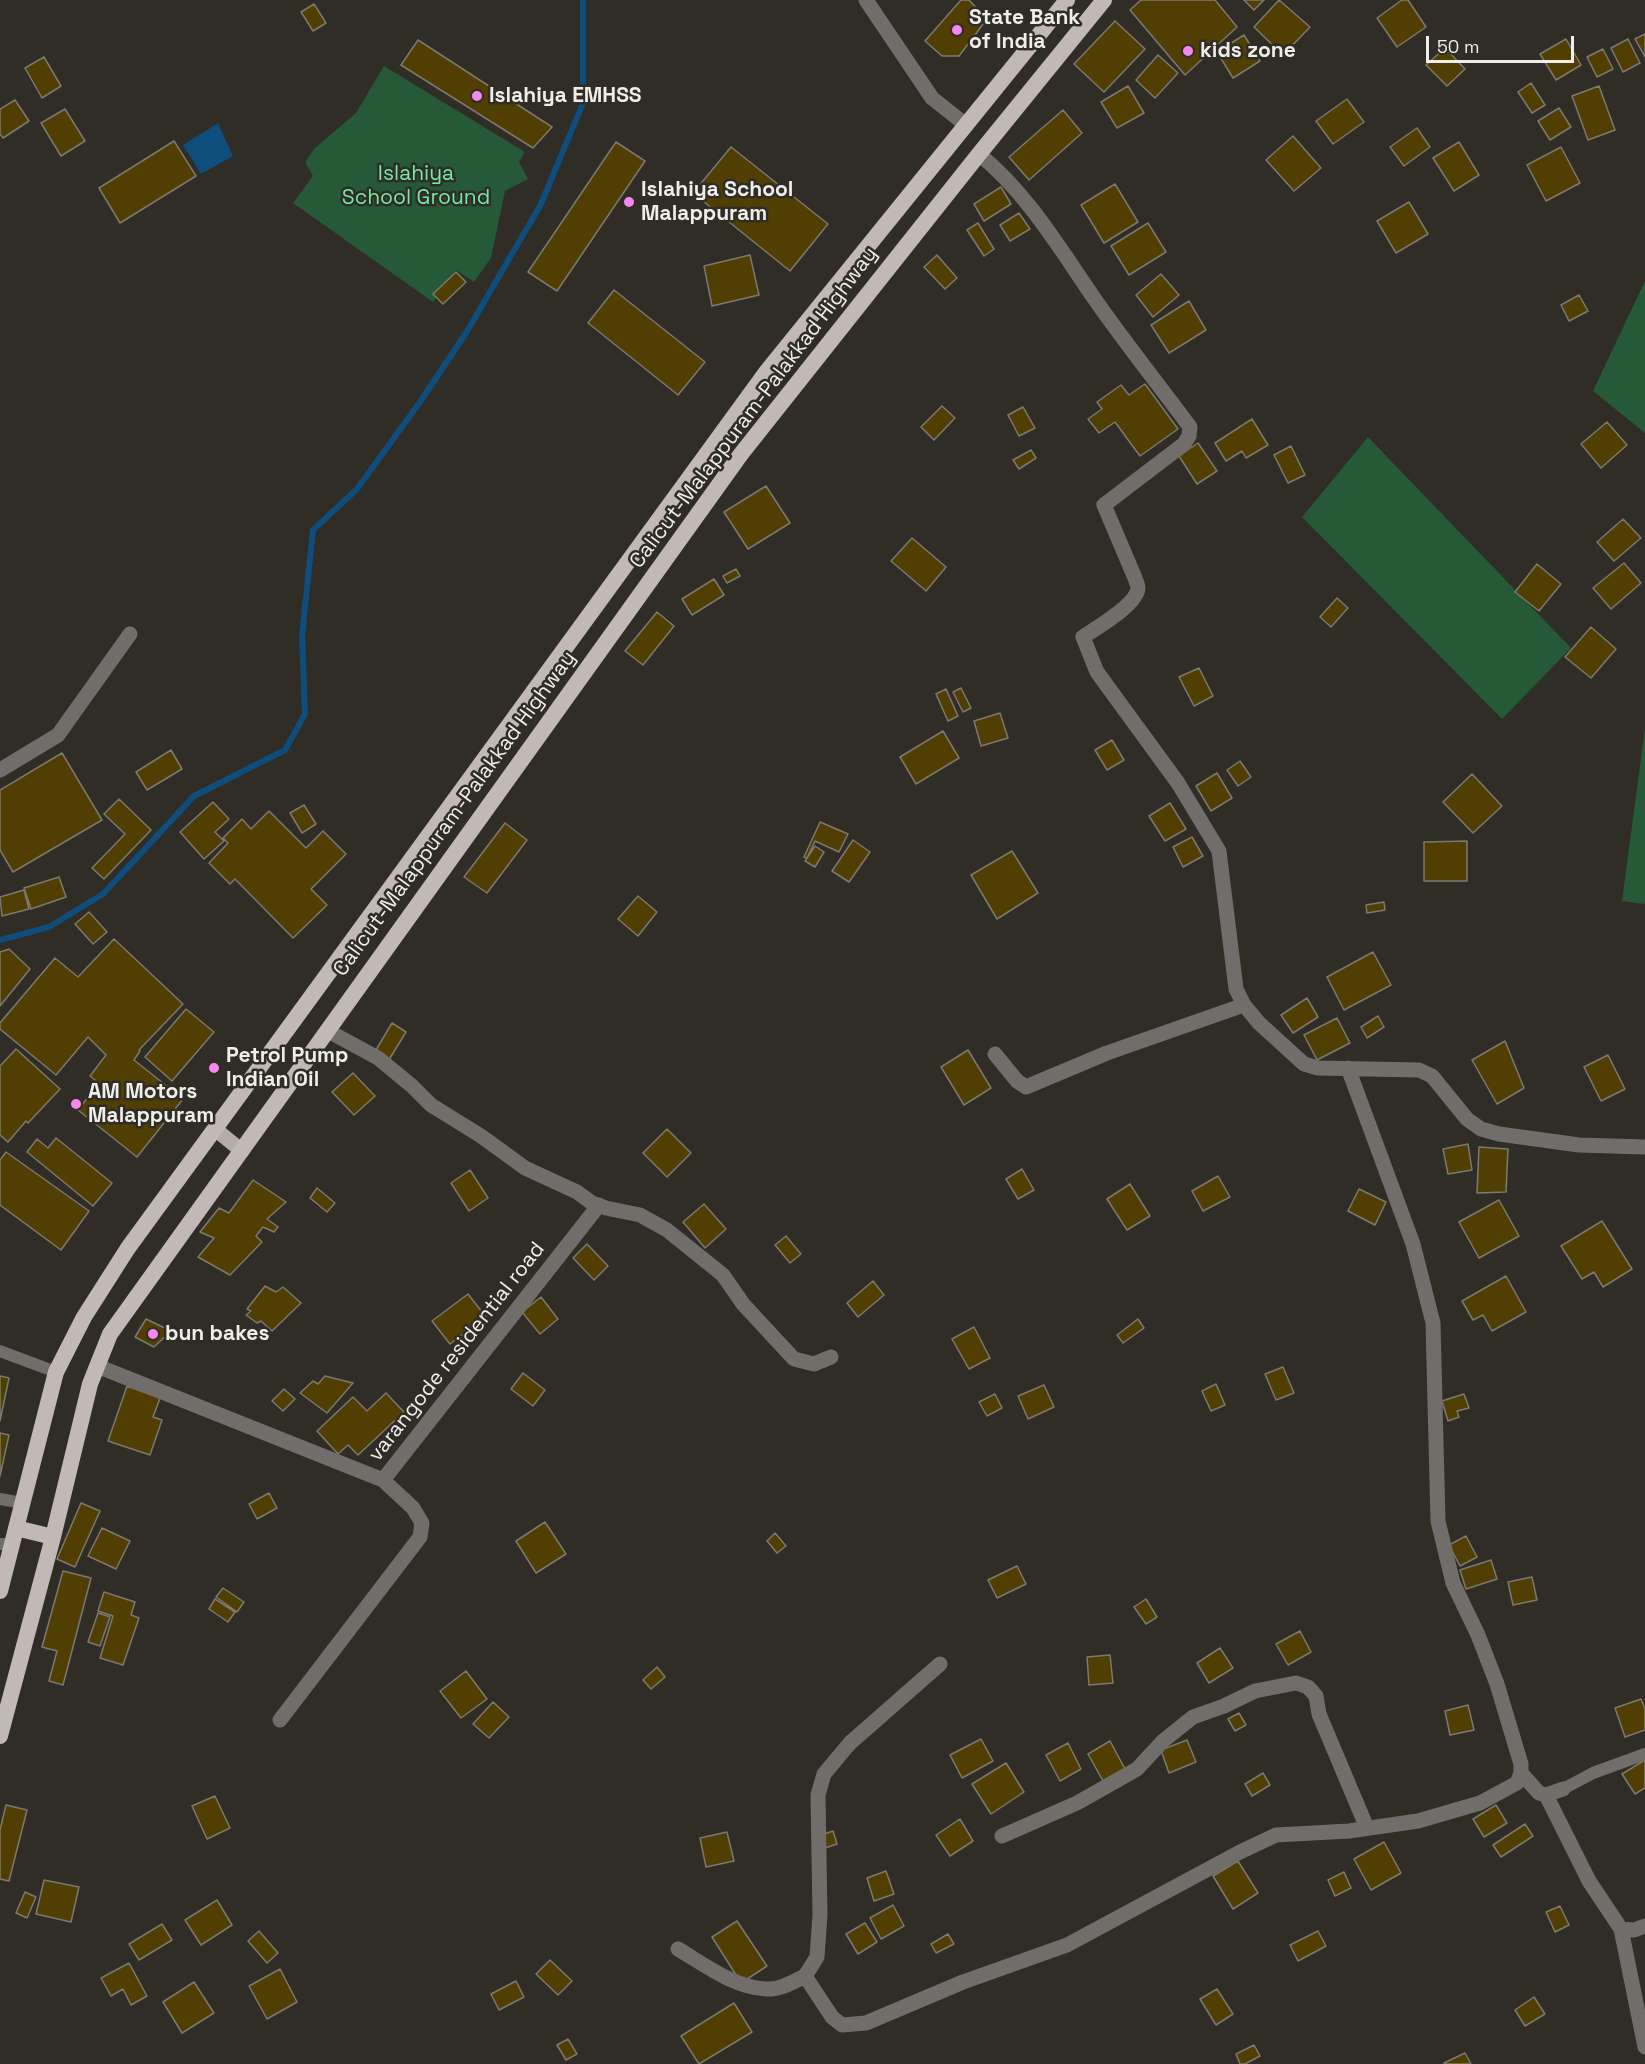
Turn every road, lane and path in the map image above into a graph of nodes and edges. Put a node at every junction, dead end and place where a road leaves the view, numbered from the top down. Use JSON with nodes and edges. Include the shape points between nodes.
{"nodes":[{"id":1,"x":866,"y":0,"type":"edge"},
{"id":2,"x":1067,"y":0,"type":"edge"},
{"id":3,"x":1104,"y":0,"type":"edge"},
{"id":4,"x":966,"y":125,"type":"junction"},
{"id":5,"x":979,"y":154,"type":"junction"},
{"id":6,"x":130,"y":634,"type":"dead end"},
{"id":7,"x":0,"y":770,"type":"edge"},
{"id":8,"x":1244,"y":1005,"type":"junction"},
{"id":9,"x":328,"y":1031,"type":"junction"},
{"id":10,"x":995,"y":1054,"type":"dead end"},
{"id":11,"x":1348,"y":1068,"type":"junction"},
{"id":12,"x":215,"y":1129,"type":"junction"},
{"id":13,"x":1645,"y":1147,"type":"edge"},
{"id":14,"x":242,"y":1151,"type":"junction"},
{"id":15,"x":599,"y":1205,"type":"junction"},
{"id":16,"x":0,"y":1351,"type":"edge"},
{"id":17,"x":831,"y":1357,"type":"dead end"},
{"id":18,"x":97,"y":1366,"type":"junction"},
{"id":19,"x":56,"y":1372,"type":"junction"},
{"id":20,"x":383,"y":1480,"type":"junction"},
{"id":21,"x":0,"y":1499,"type":"edge"},
{"id":22,"x":22,"y":1503,"type":"junction"},
{"id":23,"x":16,"y":1528,"type":"junction"},
{"id":24,"x":53,"y":1537,"type":"junction"},
{"id":25,"x":6,"y":1544,"type":"edge"},
{"id":26,"x":0,"y":1591,"type":"edge"},
{"id":27,"x":940,"y":1664,"type":"dead end"},
{"id":28,"x":280,"y":1720,"type":"dead end"},
{"id":29,"x":0,"y":1736,"type":"edge"},
{"id":30,"x":1645,"y":1754,"type":"edge"},
{"id":31,"x":1521,"y":1773,"type":"junction"},
{"id":32,"x":1563,"y":1789,"type":"joint"},
{"id":33,"x":1546,"y":1795,"type":"junction"},
{"id":34,"x":1367,"y":1828,"type":"junction"},
{"id":35,"x":1002,"y":1836,"type":"dead end"},
{"id":36,"x":1645,"y":1926,"type":"edge"},
{"id":37,"x":1621,"y":1929,"type":"junction"},
{"id":38,"x":678,"y":1949,"type":"dead end"},
{"id":39,"x":805,"y":1976,"type":"junction"},
{"id":40,"x":1645,"y":2047,"type":"edge"}],
"edges":[{"from":1,"to":4,"type":"street","via":[[932,98]]},
{"from":2,"to":4,"type":"highway","name":"Calicut-Malappuram-Palakkad Highway"},
{"from":3,"to":5,"type":"highway","name":"Calicut-Malappuram-Palakkad Highway"},
{"from":4,"to":12,"type":"highway","name":"Calicut-Malappuram-Palakkad Highway","via":[[767,371]]},
{"from":5,"to":8,"type":"street","via":[[1035,212],[1190,427],[1184,444],[1104,504],[1138,589],[1133,600],[1083,637],[1097,672],[1178,783],[1219,851],[1236,989]]},
{"from":5,"to":9,"type":"highway","name":"Calicut-Malappuram-Palakkad Highway","via":[[741,454]]},
{"from":6,"to":7,"type":"street","via":[[58,735]]},
{"from":8,"to":10,"type":"street","via":[[1107,1053],[1026,1087]]},
{"from":8,"to":11,"type":"street","via":[[1304,1064]]},
{"from":9,"to":14,"type":"highway","name":"Calicut-Malappuram-Palakkad Highway"},
{"from":9,"to":15,"type":"street","via":[[378,1058],[431,1105],[525,1168]]},
{"from":11,"to":13,"type":"street","via":[[1419,1070],[1432,1076],[1481,1130],[1579,1145]]},
{"from":11,"to":31,"type":"street","via":[[1413,1244],[1433,1323],[1438,1521],[1453,1583],[1497,1683]]},
{"from":12,"to":14,"type":"main road"},
{"from":12,"to":19,"type":"highway","name":"Calicut-Malappuram-Palakkad Highway","via":[[128,1248],[84,1317]]},
{"from":14,"to":18,"type":"highway","name":"Calicut-Malappuram-Palakkad Highway","via":[[110,1334]]},
{"from":15,"to":17,"type":"street","via":[[640,1215],[667,1230],[723,1275],[743,1304],[794,1359],[814,1364]]},
{"from":15,"to":20,"type":"street","name":"varangode residential road"},
{"from":16,"to":19,"type":"lane"},
{"from":18,"to":20,"type":"street","name":"varangode residential road"},
{"from":18,"to":24,"type":"highway","name":"Calicut-Malappuram-Palakkad Highway"},
{"from":19,"to":22,"type":"highway","name":"Calicut-Malappuram-Palakkad Highway"},
{"from":20,"to":28,"type":"street","via":[[413,1508],[422,1522],[420,1537]]},
{"from":21,"to":22,"type":"lane"},
{"from":22,"to":23,"type":"highway","name":"Calicut-Malappuram-Palakkad Highway"},
{"from":23,"to":24,"type":"highway"},
{"from":23,"to":25,"type":"highway","name":"Calicut-Malappuram-Palakkad Highway"},
{"from":24,"to":29,"type":"highway","name":"Calicut-Malappuram-Palakkad Highway"},
{"from":25,"to":26,"type":"highway","name":"Calicut-Malappuram-Palakkad Highway"},
{"from":27,"to":39,"type":"street","via":[[850,1743],[824,1774],[818,1795],[817,1957]]},
{"from":30,"to":32,"type":"lane"},
{"from":31,"to":33,"type":"street"},
{"from":31,"to":34,"type":"street","via":[[1516,1783],[1480,1803],[1418,1821]]},
{"from":32,"to":33,"type":"street"},
{"from":33,"to":37,"type":"street","via":[[1589,1881]]},
{"from":34,"to":35,"type":"street","via":[[1319,1714],[1316,1696],[1296,1683],[1255,1691],[1193,1717],[1137,1769],[1077,1803]]},
{"from":34,"to":39,"type":"street","via":[[1276,1835],[1066,1945],[866,2023],[842,2025],[832,2017]]},
{"from":36,"to":37,"type":"street"},
{"from":37,"to":40,"type":"street"},
{"from":38,"to":39,"type":"street","via":[[731,1980],[766,1989],[786,1986]]}]}
